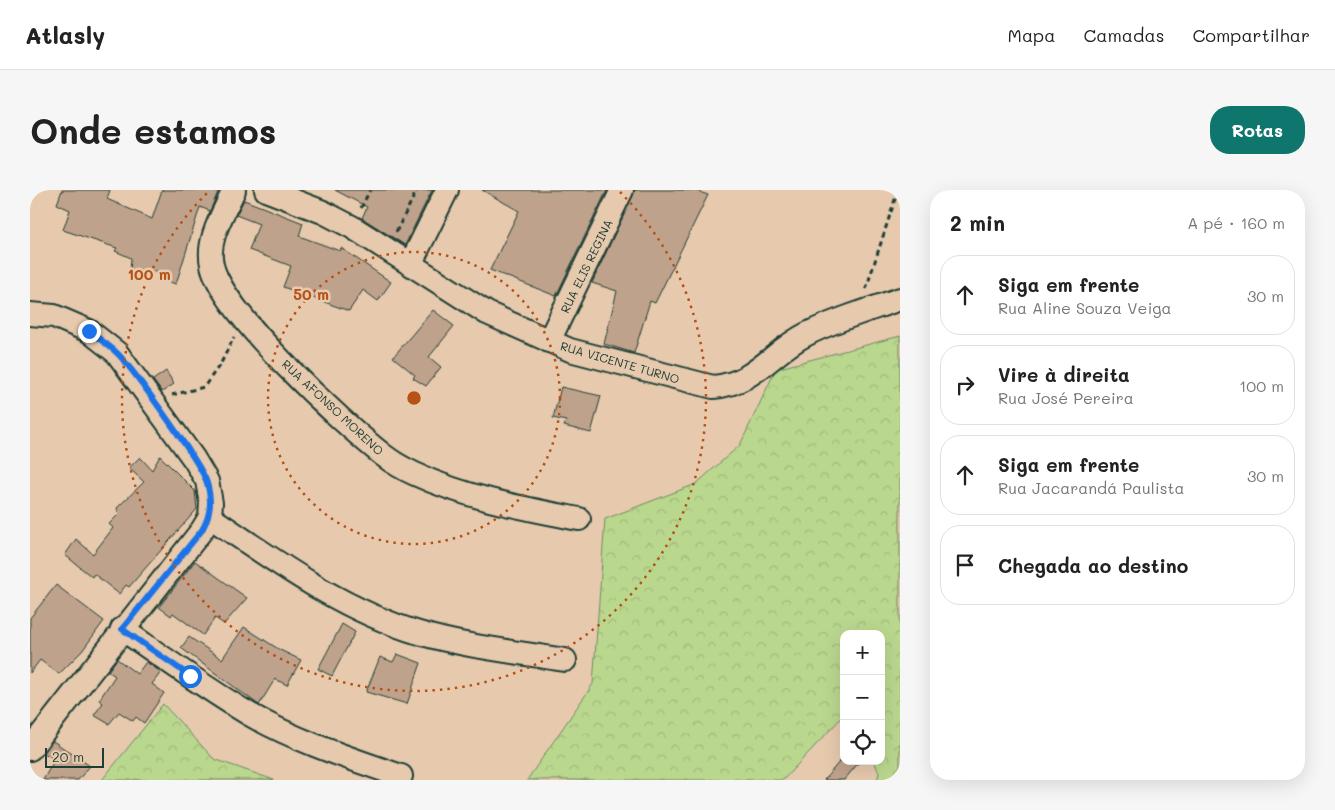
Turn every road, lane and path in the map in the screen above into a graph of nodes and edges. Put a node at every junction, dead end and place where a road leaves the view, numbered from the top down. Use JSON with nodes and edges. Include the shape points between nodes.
{"nodes":[{"id":1,"x":234,"y":190,"type":"edge"},
{"id":2,"x":266,"y":190,"type":"edge"},
{"id":3,"x":417,"y":190,"type":"edge"},
{"id":4,"x":447,"y":190,"type":"edge"},
{"id":5,"x":622,"y":190,"type":"edge"},
{"id":6,"x":898,"y":190,"type":"edge"},
{"id":7,"x":388,"y":249,"type":"junction"},
{"id":8,"x":410,"y":263,"type":"junction"},
{"id":9,"x":900,"y":299,"type":"edge"},
{"id":10,"x":858,"y":313,"type":"junction"},
{"id":11,"x":30,"y":314,"type":"edge"},
{"id":12,"x":243,"y":318,"type":"junction"},
{"id":13,"x":549,"y":341,"type":"junction"},
{"id":14,"x":149,"y":396,"type":"junction"},
{"id":15,"x":210,"y":517,"type":"junction"},
{"id":16,"x":579,"y":519,"type":"dead end"},
{"id":17,"x":122,"y":629,"type":"junction"},
{"id":18,"x":565,"y":660,"type":"dead end"},
{"id":19,"x":30,"y":749,"type":"edge"},
{"id":20,"x":401,"y":776,"type":"dead end"}],
"edges":[{"from":1,"to":12,"type":"street","name":"RUA AFONSO MORENO","via":[[216,229],[210,255],[212,267]]},
{"from":2,"to":7,"type":"street","name":"RUA VICENTE TURNO","via":[[324,212]]},
{"from":3,"to":7,"type":"path"},
{"from":4,"to":8,"type":"street"},
{"from":5,"to":13,"type":"street","name":"RUA ELIS REGINA"},
{"from":6,"to":10,"type":"path"},
{"from":7,"to":8,"type":"street","name":"RUA VICENTE TURNO"},
{"from":8,"to":13,"type":"street","name":"RUA VICENTE TURNO","via":[[487,313]]},
{"from":9,"to":10,"type":"street","name":"RUA VICENTE TURNO"},
{"from":10,"to":13,"type":"street","name":"RUA VICENTE TURNO","via":[[790,343],[746,379],[729,386],[713,387],[570,350]]},
{"from":11,"to":14,"type":"street","via":[[54,316],[89,331],[117,353]]},
{"from":12,"to":14,"type":"path","via":[[221,363],[204,387],[174,396]]},
{"from":12,"to":16,"type":"street","name":"RUA AFONSO MORENO","via":[[294,373],[384,456],[415,474],[492,502]]},
{"from":14,"to":15,"type":"street","via":[[207,481]]},
{"from":15,"to":17,"type":"street"},
{"from":15,"to":18,"type":"street","via":[[326,592],[375,616],[419,633]]},
{"from":17,"to":19,"type":"street"},
{"from":17,"to":20,"type":"street","via":[[250,714],[328,751]]}]}
